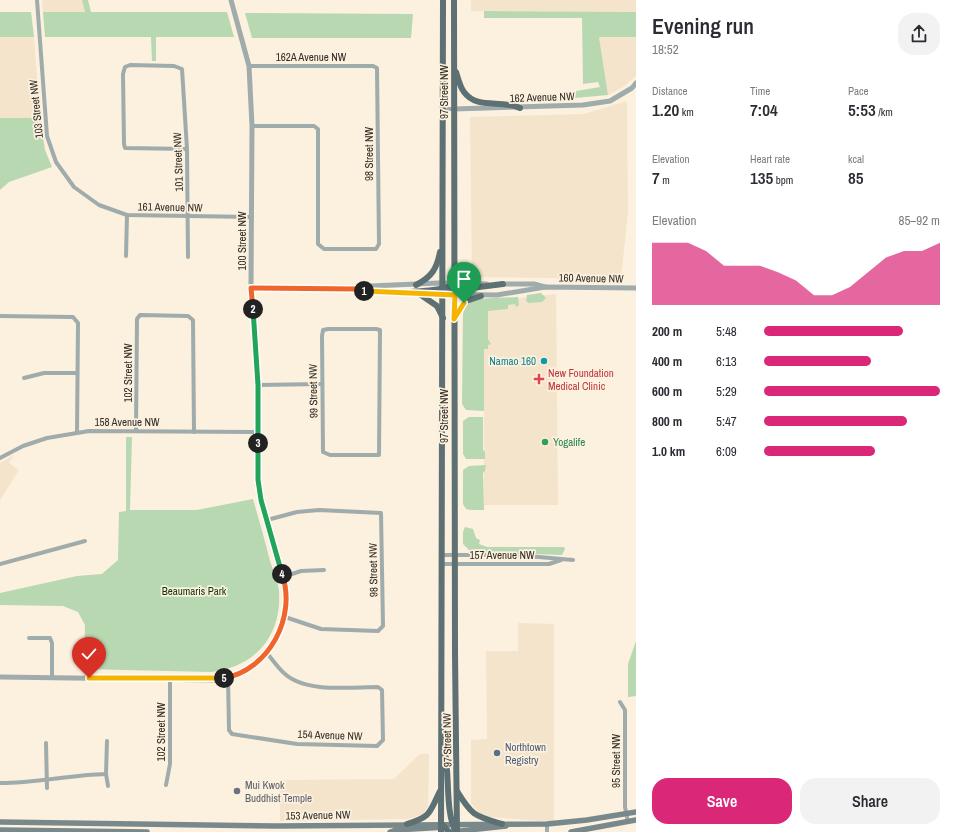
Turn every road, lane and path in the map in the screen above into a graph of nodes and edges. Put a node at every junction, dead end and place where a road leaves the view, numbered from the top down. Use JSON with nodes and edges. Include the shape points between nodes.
{"nodes":[{"id":1,"x":37,"y":0,"type":"edge"},
{"id":2,"x":231,"y":0,"type":"edge"},
{"id":3,"x":443,"y":0,"type":"edge"},
{"id":4,"x":454,"y":0,"type":"edge"},
{"id":5,"x":249,"y":66,"type":"junction"},
{"id":6,"x":373,"y":66,"type":"joint"},
{"id":7,"x":454,"y":68,"type":"junction"},
{"id":8,"x":636,"y":83,"type":"edge"},
{"id":9,"x":520,"y":108,"type":"junction"},
{"id":10,"x":454,"y":109,"type":"junction"},
{"id":11,"x":443,"y":110,"type":"junction"},
{"id":12,"x":252,"y":126,"type":"junction"},
{"id":13,"x":187,"y":149,"type":"junction"},
{"id":14,"x":92,"y":201,"type":"joint"},
{"id":15,"x":127,"y":215,"type":"junction"},
{"id":16,"x":188,"y":217,"type":"junction"},
{"id":17,"x":252,"y":217,"type":"junction"},
{"id":18,"x":443,"y":234,"type":"junction"},
{"id":19,"x":126,"y":256,"type":"dead end"},
{"id":20,"x":188,"y":257,"type":"dead end"},
{"id":21,"x":503,"y":284,"type":"joint"},
{"id":22,"x":416,"y":285,"type":"junction"},
{"id":23,"x":545,"y":287,"type":"junction"},
{"id":24,"x":251,"y":288,"type":"junction"},
{"id":25,"x":636,"y":288,"type":"edge"},
{"id":26,"x":358,"y":289,"type":"junction"},
{"id":27,"x":443,"y":289,"type":"junction"},
{"id":28,"x":455,"y":289,"type":"junction"},
{"id":29,"x":388,"y":293,"type":"junction"},
{"id":30,"x":421,"y":294,"type":"junction"},
{"id":31,"x":481,"y":296,"type":"junction"},
{"id":32,"x":0,"y":316,"type":"edge"},
{"id":33,"x":454,"y":319,"type":"junction"},
{"id":34,"x":443,"y":320,"type":"junction"},
{"id":35,"x":77,"y":374,"type":"junction"},
{"id":36,"x":24,"y":378,"type":"dead end"},
{"id":37,"x":321,"y":384,"type":"junction"},
{"id":38,"x":258,"y":385,"type":"junction"},
{"id":39,"x":136,"y":431,"type":"junction"},
{"id":40,"x":194,"y":432,"type":"junction"},
{"id":41,"x":258,"y":432,"type":"junction"},
{"id":42,"x":77,"y":433,"type":"junction"},
{"id":43,"x":0,"y":458,"type":"edge"},
{"id":44,"x":267,"y":520,"type":"junction"},
{"id":45,"x":85,"y":542,"type":"dead end"},
{"id":46,"x":443,"y":555,"type":"junction"},
{"id":47,"x":455,"y":555,"type":"junction"},
{"id":48,"x":561,"y":560,"type":"junction"},
{"id":49,"x":573,"y":560,"type":"dead end"},
{"id":50,"x":0,"y":564,"type":"edge"},
{"id":51,"x":443,"y":564,"type":"junction"},
{"id":52,"x":454,"y":564,"type":"junction"},
{"id":53,"x":324,"y":570,"type":"dead end"},
{"id":54,"x":283,"y":577,"type":"junction"},
{"id":55,"x":285,"y":617,"type":"junction"},
{"id":56,"x":29,"y":638,"type":"dead end"},
{"id":57,"x":267,"y":653,"type":"junction"},
{"id":58,"x":0,"y":677,"type":"edge"},
{"id":59,"x":52,"y":678,"type":"junction"},
{"id":60,"x":228,"y":678,"type":"junction"},
{"id":61,"x":170,"y":679,"type":"junction"},
{"id":62,"x":620,"y":702,"type":"dead end"},
{"id":63,"x":441,"y":737,"type":"junction"},
{"id":64,"x":108,"y":741,"type":"dead end"},
{"id":65,"x":46,"y":743,"type":"dead end"},
{"id":66,"x":106,"y":774,"type":"junction"},
{"id":67,"x":47,"y":779,"type":"junction"},
{"id":68,"x":0,"y":783,"type":"edge"},
{"id":69,"x":166,"y":785,"type":"dead end"},
{"id":70,"x":108,"y":786,"type":"dead end"},
{"id":71,"x":48,"y":788,"type":"dead end"},
{"id":72,"x":441,"y":789,"type":"junction"},
{"id":73,"x":457,"y":791,"type":"junction"},
{"id":74,"x":636,"y":812,"type":"edge"},
{"id":75,"x":626,"y":814,"type":"junction"},
{"id":76,"x":636,"y":820,"type":"edge"},
{"id":77,"x":0,"y":822,"type":"edge"},
{"id":78,"x":628,"y":822,"type":"junction"},
{"id":79,"x":407,"y":824,"type":"junction"},
{"id":80,"x":502,"y":824,"type":"junction"},
{"id":81,"x":514,"y":824,"type":"junction"},
{"id":82,"x":547,"y":824,"type":"junction"},
{"id":83,"x":450,"y":829,"type":"edge"},
{"id":84,"x":0,"y":830,"type":"edge"},
{"id":85,"x":147,"y":832,"type":"edge"},
{"id":86,"x":390,"y":832,"type":"edge"},
{"id":87,"x":547,"y":832,"type":"edge"},
{"id":88,"x":571,"y":832,"type":"edge"}],
"edges":[{"from":1,"to":14,"type":"street","name":"103 Street NW","via":[[48,142],[64,175]]},
{"from":2,"to":5,"type":"street","name":"100 Street NW"},
{"from":3,"to":11,"type":"main road","name":"97 Street NW"},
{"from":4,"to":7,"type":"main road","name":"97 Street NW"},
{"from":5,"to":6,"type":"street","name":"162A Avenue NW"},
{"from":5,"to":12,"type":"street","name":"100 Street NW"},
{"from":6,"to":12,"type":"street","name":"98 Street NW","via":[[377,68],[379,244],[376,249],[324,249],[318,244],[318,129],[314,126]]},
{"from":7,"to":9,"type":"main road","via":[[463,92],[473,101],[505,103]]},
{"from":7,"to":10,"type":"main road","name":"97 Street NW"},
{"from":8,"to":9,"type":"street","name":"162 Avenue NW","via":[[610,101]]},
{"from":9,"to":10,"type":"street","name":"162 Avenue NW"},
{"from":10,"to":11,"type":"street","name":"162 Avenue NW"},
{"from":10,"to":28,"type":"main road","name":"97 Street NW"},
{"from":11,"to":18,"type":"main road","name":"97 Street NW"},
{"from":12,"to":17,"type":"street","name":"100 Street NW"},
{"from":13,"to":13,"type":"street","name":"101 Street NW","via":[[181,68],[153,65],[126,67],[123,74],[125,148]]},
{"from":13,"to":16,"type":"street","name":"101 Street NW"},
{"from":14,"to":15,"type":"street","name":"161 Avenue NW"},
{"from":15,"to":16,"type":"street","name":"161 Avenue NW"},
{"from":15,"to":19,"type":"street"},
{"from":16,"to":17,"type":"street","name":"161 Avenue NW"},
{"from":16,"to":20,"type":"street","name":"101 Street NW"},
{"from":17,"to":24,"type":"street","name":"100 Street NW"},
{"from":18,"to":22,"type":"main road","via":[[436,269],[428,279]]},
{"from":18,"to":27,"type":"main road","name":"97 Street NW"},
{"from":21,"to":23,"type":"street","name":"160 Avenue NW","via":[[534,284]]},
{"from":21,"to":28,"type":"main road"},
{"from":22,"to":26,"type":"street","name":"160 Avenue NW","via":[[371,286]]},
{"from":22,"to":27,"type":"street","name":"160 Avenue NW"},
{"from":23,"to":25,"type":"street","name":"160 Avenue NW"},
{"from":23,"to":31,"type":"street","name":"160 Avenue NW"},
{"from":24,"to":26,"type":"street","name":"160 Avenue NW"},
{"from":24,"to":38,"type":"street","name":"100 Street NW"},
{"from":26,"to":29,"type":"street","name":"160 Avenue NW"},
{"from":27,"to":28,"type":"street","name":"160 Avenue NW"},
{"from":27,"to":28,"type":"main road","via":[[453,286]]},
{"from":27,"to":29,"type":"main road"},
{"from":27,"to":30,"type":"street","name":"160 Avenue NW"},
{"from":27,"to":34,"type":"main road","name":"97 Street NW"},
{"from":28,"to":31,"type":"street","name":"160 Avenue NW"},
{"from":28,"to":33,"type":"main road","name":"97 Street NW"},
{"from":29,"to":30,"type":"street","name":"160 Avenue NW"},
{"from":30,"to":34,"type":"main road","via":[[436,306]]},
{"from":31,"to":33,"type":"main road","via":[[464,303]]},
{"from":32,"to":35,"type":"street","via":[[73,317],[78,323]]},
{"from":33,"to":47,"type":"main road","name":"97 Street NW"},
{"from":34,"to":46,"type":"main road","name":"97 Street NW"},
{"from":35,"to":36,"type":"street","via":[[44,373]]},
{"from":35,"to":42,"type":"street"},
{"from":37,"to":37,"type":"street","name":"99 Street NW","via":[[323,452],[330,455],[379,454],[380,330],[323,330]]},
{"from":37,"to":38,"type":"street"},
{"from":38,"to":41,"type":"street","name":"100 Street NW"},
{"from":39,"to":40,"type":"street","name":"158 Avenue NW"},
{"from":39,"to":40,"type":"street","name":"102 Street NW","via":[[137,319],[140,315],[188,316],[193,320]]},
{"from":39,"to":42,"type":"street","name":"158 Avenue NW"},
{"from":40,"to":41,"type":"street","name":"158 Avenue NW"},
{"from":41,"to":44,"type":"street","name":"100 Street NW","via":[[258,480]]},
{"from":42,"to":43,"type":"street","name":"158 Avenue NW","via":[[46,438]]},
{"from":44,"to":54,"type":"street","name":"100 Street NW"},
{"from":44,"to":55,"type":"street","name":"98 Street NW","via":[[297,512],[320,510],[381,513],[383,626],[378,631],[321,629]]},
{"from":45,"to":50,"type":"street"},
{"from":46,"to":47,"type":"street","name":"157 Avenue NW"},
{"from":46,"to":51,"type":"main road","name":"97 Street NW"},
{"from":47,"to":48,"type":"street","name":"157 Avenue NW","via":[[543,556]]},
{"from":47,"to":52,"type":"main road","name":"97 Street NW"},
{"from":48,"to":49,"type":"street","name":"157 Avenue NW"},
{"from":48,"to":52,"type":"street","name":"157 Avenue NW","via":[[549,564]]},
{"from":51,"to":52,"type":"street","name":"157 Avenue NW"},
{"from":51,"to":63,"type":"main road","name":"97 Street NW"},
{"from":52,"to":73,"type":"main road","name":"97 Street NW"},
{"from":53,"to":54,"type":"street","via":[[301,571]]},
{"from":54,"to":55,"type":"street","name":"100 Street NW","via":[[287,606]]},
{"from":55,"to":57,"type":"street","name":"100 Street NW"},
{"from":56,"to":59,"type":"street","via":[[50,638]]},
{"from":57,"to":60,"type":"street","name":"100 Street NW","via":[[255,666]]},
{"from":57,"to":60,"type":"street","name":"154 Avenue NW","via":[[285,674],[301,683],[324,687],[378,687],[382,690],[383,740],[377,746],[297,744],[232,734],[229,730]]},
{"from":58,"to":59,"type":"street","name":"100 Street NW"},
{"from":59,"to":61,"type":"street","name":"100 Street NW"},
{"from":60,"to":61,"type":"street","name":"100 Street NW"},
{"from":61,"to":69,"type":"street","name":"102 Street NW","via":[[170,764]]},
{"from":62,"to":75,"type":"street","name":"95 Street NW","via":[[625,710]]},
{"from":63,"to":72,"type":"main road","name":"97 Street NW"},
{"from":63,"to":83,"type":"main road","via":[[448,760]]},
{"from":64,"to":66,"type":"street"},
{"from":65,"to":67,"type":"street"},
{"from":66,"to":67,"type":"street"},
{"from":66,"to":70,"type":"street"},
{"from":67,"to":68,"type":"street","via":[[28,783]]},
{"from":67,"to":71,"type":"street"},
{"from":72,"to":79,"type":"main road","via":[[429,813]]},
{"from":72,"to":83,"type":"main road","name":"97 Street NW"},
{"from":73,"to":80,"type":"main road","via":[[474,815]]},
{"from":73,"to":83,"type":"main road","name":"97 Street NW"},
{"from":74,"to":75,"type":"main road","name":"153 Avenue NW"},
{"from":75,"to":78,"type":"street","name":"95 Street NW"},
{"from":75,"to":82,"type":"main road","name":"153 Avenue NW"},
{"from":76,"to":78,"type":"main road"},
{"from":77,"to":79,"type":"main road","name":"153 Avenue NW","via":[[276,826]]},
{"from":78,"to":88,"type":"main road"},
{"from":79,"to":83,"type":"main road","name":"153 Avenue NW"},
{"from":80,"to":81,"type":"main road","name":"153 Avenue NW"},
{"from":80,"to":83,"type":"main road","name":"153 Avenue NW"},
{"from":81,"to":82,"type":"main road","name":"153 Avenue NW"},
{"from":81,"to":83,"type":"main road","via":[[502,828]]},
{"from":82,"to":87,"type":"street"},
{"from":83,"to":86,"type":"main road"},
{"from":84,"to":85,"type":"main road"}]}
